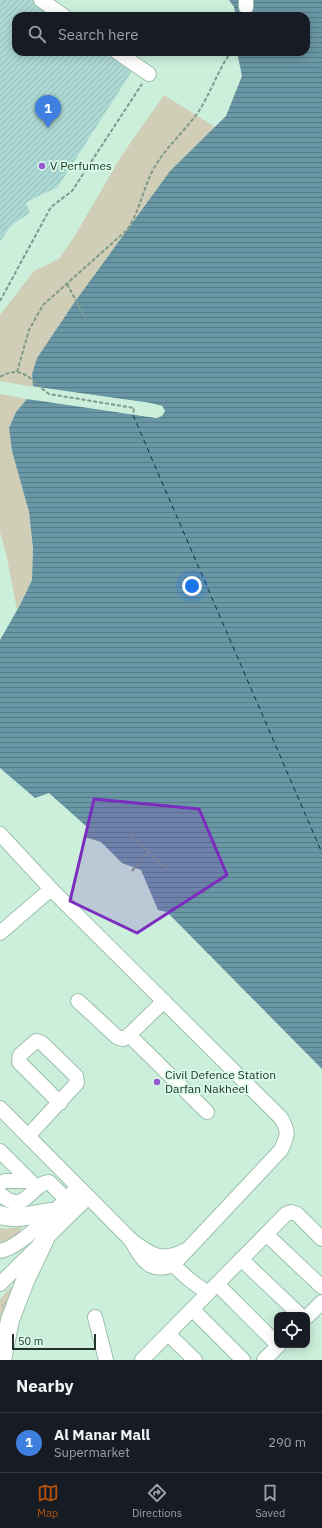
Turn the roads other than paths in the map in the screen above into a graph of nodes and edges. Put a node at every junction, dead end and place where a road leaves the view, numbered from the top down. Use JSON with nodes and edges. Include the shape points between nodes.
{"nodes":[{"id":1,"x":41,"y":0,"type":"edge"},
{"id":2,"x":58,"y":12,"type":"edge"},
{"id":3,"x":123,"y":56,"type":"edge"},
{"id":4,"x":149,"y":74,"type":"road end"},
{"id":5,"x":0,"y":834,"type":"edge"},
{"id":6,"x":51,"y":889,"type":"junction"},
{"id":7,"x":0,"y":933,"type":"edge"},
{"id":8,"x":78,"y":1000,"type":"dead end"},
{"id":9,"x":164,"y":1001,"type":"junction"},
{"id":10,"x":129,"y":1035,"type":"junction"},
{"id":11,"x":60,"y":1103,"type":"dead end"},
{"id":12,"x":0,"y":1108,"type":"edge"},
{"id":13,"x":207,"y":1112,"type":"dead end"},
{"id":14,"x":28,"y":1136,"type":"junction"},
{"id":15,"x":0,"y":1151,"type":"edge"},
{"id":16,"x":0,"y":1183,"type":"edge"},
{"id":17,"x":33,"y":1185,"type":"junction"},
{"id":18,"x":83,"y":1192,"type":"junction"},
{"id":19,"x":0,"y":1194,"type":"edge"},
{"id":20,"x":66,"y":1199,"type":"junction"},
{"id":21,"x":52,"y":1212,"type":"junction"},
{"id":22,"x":0,"y":1215,"type":"edge"},
{"id":23,"x":266,"y":1234,"type":"junction"},
{"id":24,"x":45,"y":1239,"type":"junction"},
{"id":25,"x":322,"y":1239,"type":"edge"},
{"id":26,"x":131,"y":1240,"type":"junction"},
{"id":27,"x":188,"y":1249,"type":"junction"},
{"id":28,"x":0,"y":1251,"type":"edge"},
{"id":29,"x":242,"y":1259,"type":"junction"},
{"id":30,"x":173,"y":1265,"type":"junction"},
{"id":31,"x":0,"y":1284,"type":"edge"},
{"id":32,"x":322,"y":1287,"type":"edge"},
{"id":33,"x":212,"y":1288,"type":"junction"},
{"id":34,"x":322,"y":1302,"type":"edge"},
{"id":35,"x":192,"y":1309,"type":"junction"},
{"id":36,"x":297,"y":1312,"type":"edge"},
{"id":37,"x":310,"y":1314,"type":"edge"},
{"id":38,"x":95,"y":1317,"type":"dead end"},
{"id":39,"x":168,"y":1334,"type":"junction"},
{"id":40,"x":274,"y":1342,"type":"edge"},
{"id":41,"x":275,"y":1348,"type":"edge"},
{"id":42,"x":2,"y":1360,"type":"edge"},
{"id":43,"x":106,"y":1360,"type":"edge"},
{"id":44,"x":143,"y":1360,"type":"edge"},
{"id":45,"x":195,"y":1360,"type":"edge"},
{"id":46,"x":243,"y":1360,"type":"edge"},
{"id":47,"x":264,"y":1360,"type":"edge"}],
"edges":[{"from":1,"to":2,"type":"lane"},
{"from":3,"to":4,"type":"lane"},
{"from":5,"to":6,"type":"lane"},
{"from":6,"to":7,"type":"lane"},
{"from":6,"to":9,"type":"lane"},
{"from":8,"to":10,"type":"lane","via":[[117,1037],[123,1039]]},
{"from":9,"to":10,"type":"lane"},
{"from":9,"to":27,"type":"lane","via":[[281,1118],[288,1134],[281,1150]]},
{"from":10,"to":13,"type":"lane"},
{"from":11,"to":14,"type":"lane"},
{"from":12,"to":14,"type":"lane"},
{"from":14,"to":18,"type":"lane"},
{"from":15,"to":17,"type":"lane"},
{"from":16,"to":17,"type":"lane","via":[[5,1180]]},
{"from":17,"to":19,"type":"lane","via":[[30,1196],[19,1201],[7,1200]]},
{"from":17,"to":20,"type":"lane","via":[[49,1182]]},
{"from":18,"to":20,"type":"lane"},
{"from":18,"to":24,"type":"lane"},
{"from":18,"to":26,"type":"lane"},
{"from":20,"to":21,"type":"lane"},
{"from":21,"to":22,"type":"main road","via":[[26,1216]]},
{"from":21,"to":28,"type":"lane","via":[[24,1239]]},
{"from":23,"to":25,"type":"lane","via":[[291,1212],[297,1214]]},
{"from":23,"to":29,"type":"lane"},
{"from":23,"to":32,"type":"lane"},
{"from":24,"to":31,"type":"lane"},
{"from":24,"to":42,"type":"main road","via":[[10,1320]]},
{"from":26,"to":27,"type":"lane","via":[[150,1254],[160,1257]]},
{"from":26,"to":30,"type":"lane","via":[[147,1264],[156,1268]]},
{"from":27,"to":30,"type":"lane"},
{"from":29,"to":33,"type":"lane"},
{"from":29,"to":36,"type":"lane"},
{"from":30,"to":33,"type":"lane","via":[[191,1281]]},
{"from":33,"to":35,"type":"lane"},
{"from":33,"to":40,"type":"lane"},
{"from":34,"to":37,"type":"lane"},
{"from":35,"to":39,"type":"lane"},
{"from":35,"to":46,"type":"lane"},
{"from":38,"to":43,"type":"lane"},
{"from":39,"to":44,"type":"lane"},
{"from":39,"to":45,"type":"lane"},
{"from":41,"to":47,"type":"lane"}]}
